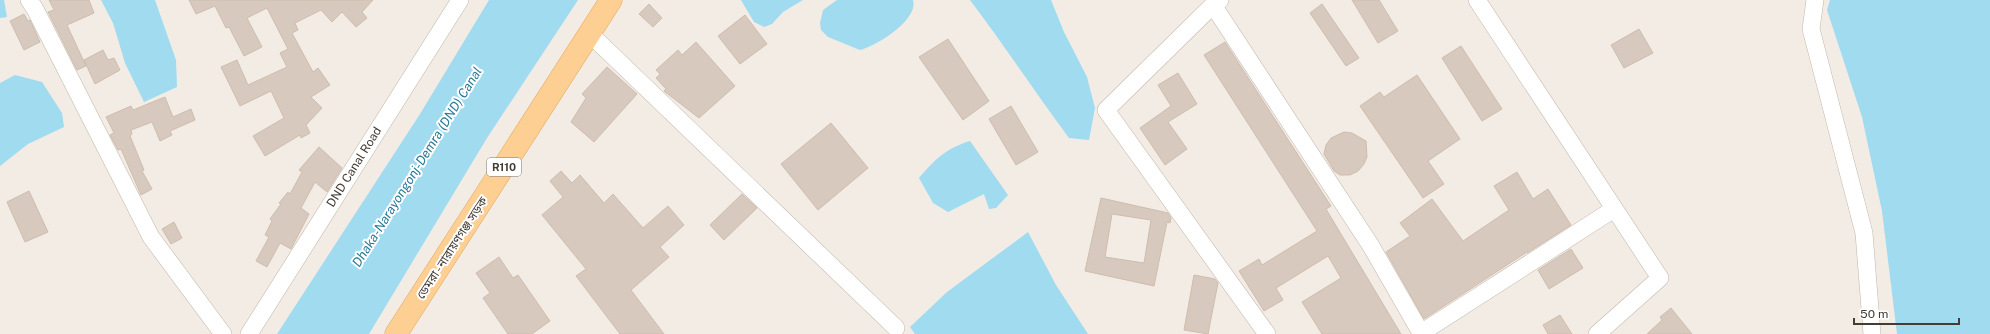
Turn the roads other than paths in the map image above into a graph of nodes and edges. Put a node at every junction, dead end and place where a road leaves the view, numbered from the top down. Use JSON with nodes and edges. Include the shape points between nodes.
{"nodes":[{"id":1,"x":29,"y":0,"type":"edge"},
{"id":2,"x":460,"y":0,"type":"edge"},
{"id":3,"x":611,"y":0,"type":"edge"},
{"id":4,"x":1477,"y":0,"type":"edge"},
{"id":5,"x":1815,"y":0,"type":"edge"},
{"id":6,"x":1217,"y":2,"type":"edge"},
{"id":7,"x":589,"y":33,"type":"junction"},
{"id":8,"x":1614,"y":209,"type":"junction"},
{"id":9,"x":896,"y":328,"type":"dead end"},
{"id":10,"x":223,"y":334,"type":"edge"},
{"id":11,"x":249,"y":334,"type":"edge"},
{"id":12,"x":396,"y":334,"type":"edge"},
{"id":13,"x":1266,"y":334,"type":"edge"},
{"id":14,"x":1598,"y":334,"type":"edge"},
{"id":15,"x":1872,"y":334,"type":"edge"}],
"edges":[{"from":1,"to":10,"type":"street","via":[[150,237]]},
{"from":2,"to":11,"type":"street","name":"DND Canal Road"},
{"from":3,"to":7,"type":"main road","name":"ডেমরা - নারায়ণগঞ্জ সড়ক","number":"R110"},
{"from":4,"to":8,"type":"street"},
{"from":5,"to":15,"type":"street","via":[[1811,29],[1864,233]]},
{"from":6,"to":8,"type":"street","via":[[1371,246],[1421,333]]},
{"from":6,"to":13,"type":"street","via":[[1106,110]]},
{"from":7,"to":9,"type":"street"},
{"from":7,"to":12,"type":"main road","name":"ডেমরা - নারায়ণগঞ্জ সড়ক","number":"R110"},
{"from":8,"to":14,"type":"street","via":[[1660,278]]}]}
